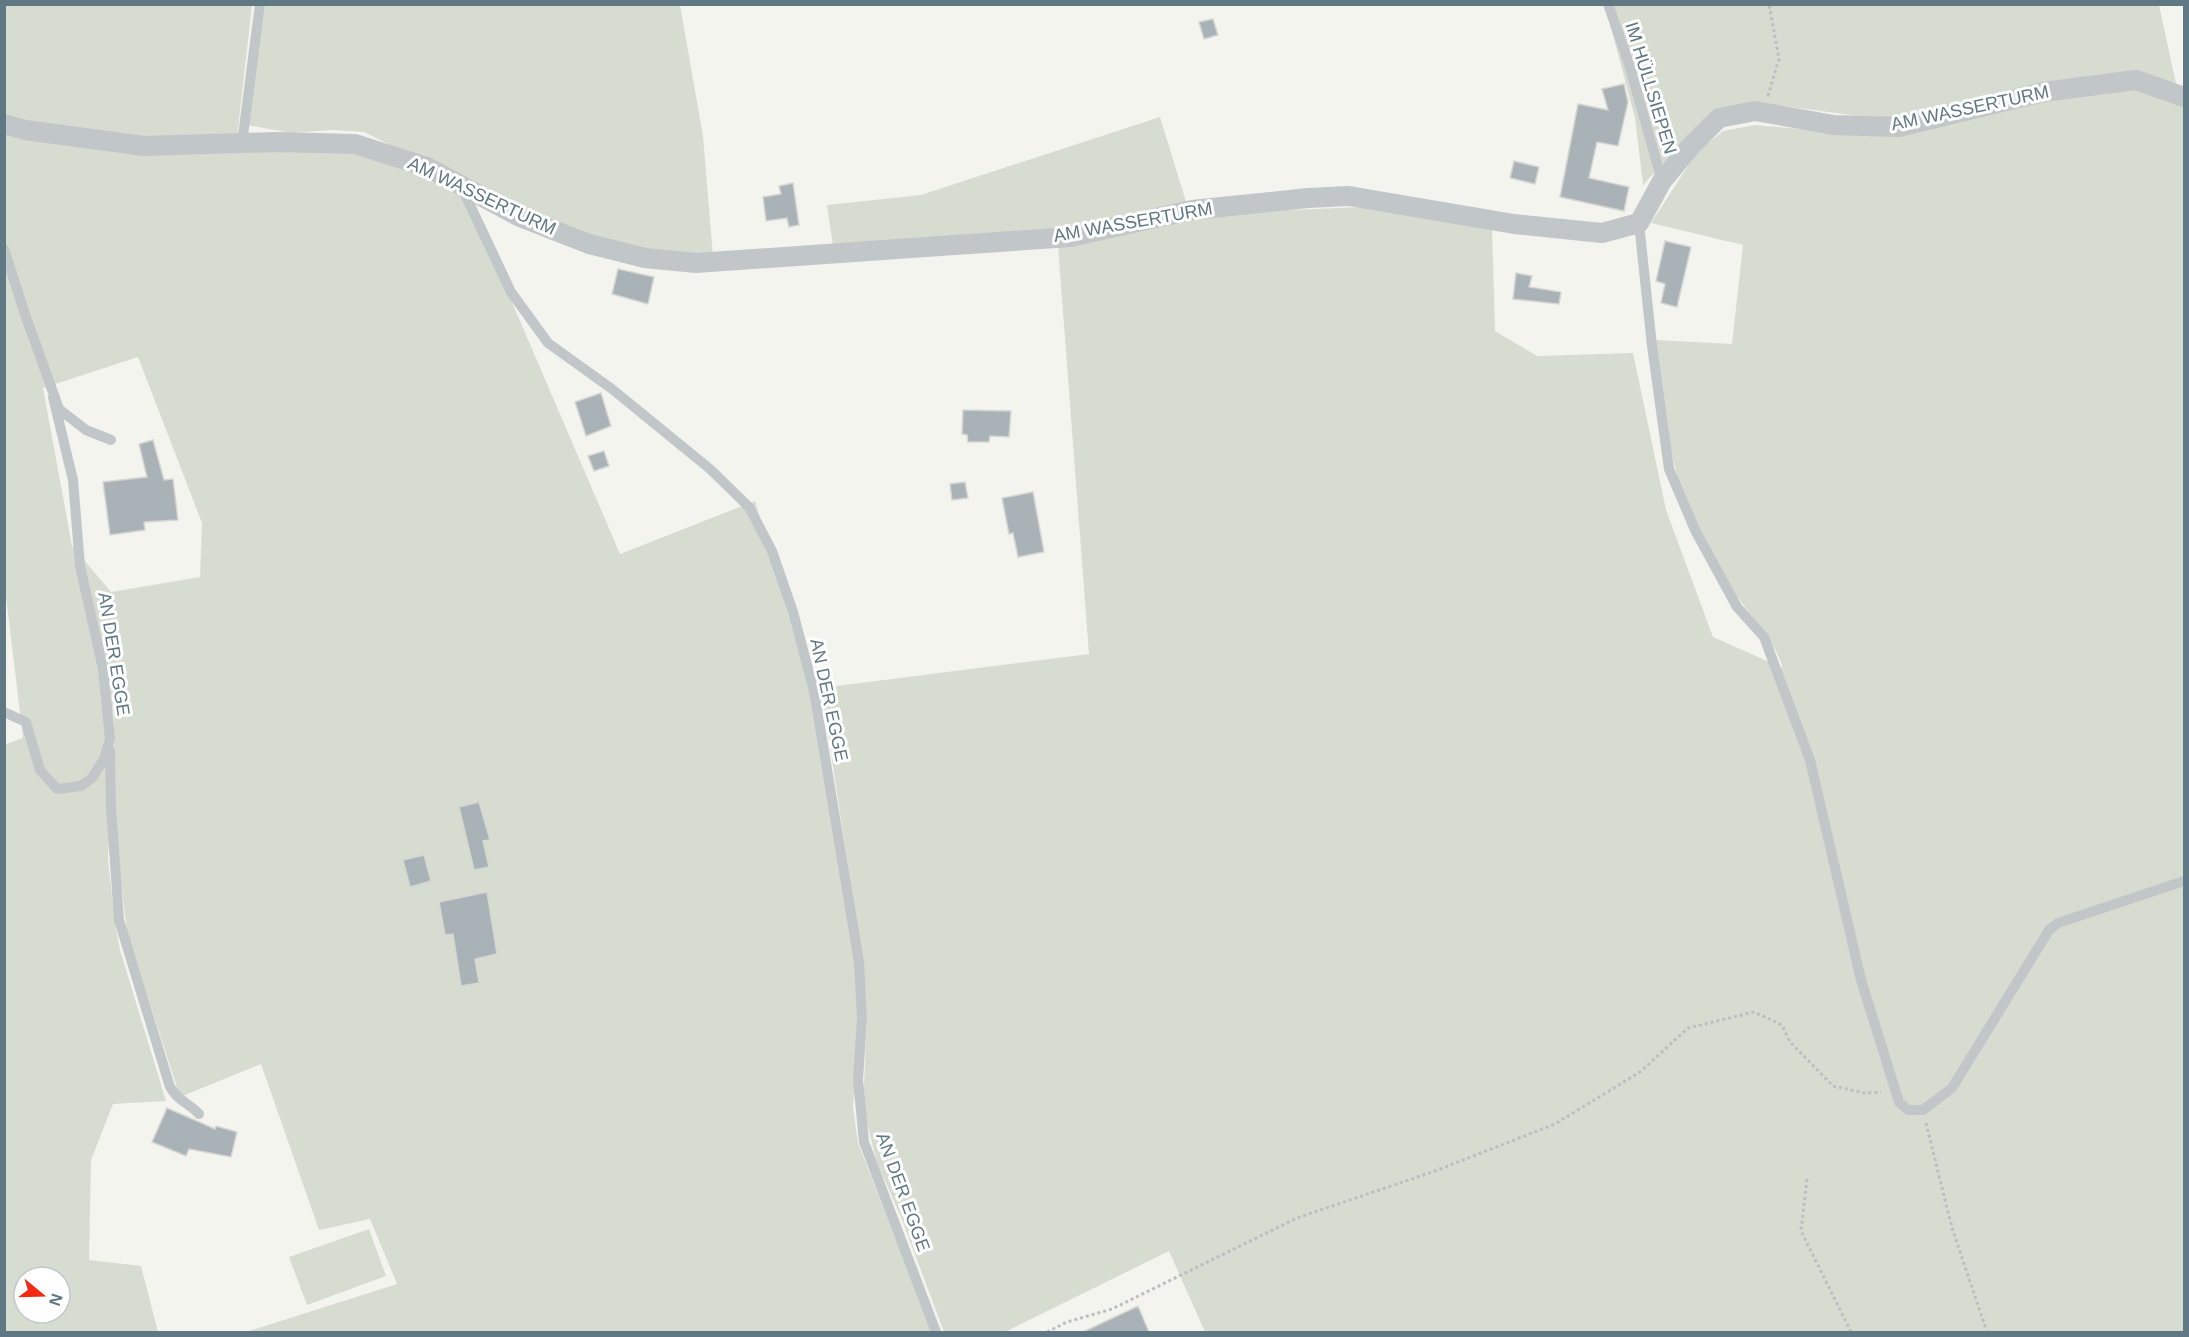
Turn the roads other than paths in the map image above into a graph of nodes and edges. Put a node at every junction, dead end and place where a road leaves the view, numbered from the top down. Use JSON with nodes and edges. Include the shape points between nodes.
{"nodes":[{"id":1,"x":260,"y":4,"type":"edge"},
{"id":2,"x":1608,"y":4,"type":"edge"},
{"id":3,"x":2184,"y":97,"type":"edge"},
{"id":4,"x":4,"y":124,"type":"edge"},
{"id":5,"x":242,"y":143,"type":"junction"},
{"id":6,"x":1662,"y":182,"type":"junction"},
{"id":7,"x":461,"y":186,"type":"junction"},
{"id":8,"x":1639,"y":223,"type":"junction"},
{"id":9,"x":4,"y":249,"type":"edge"},
{"id":10,"x":53,"y":397,"type":"junction"},
{"id":11,"x":111,"y":440,"type":"dead end"},
{"id":12,"x":4,"y":712,"type":"edge"},
{"id":13,"x":110,"y":739,"type":"junction"},
{"id":14,"x":2184,"y":881,"type":"edge"},
{"id":15,"x":199,"y":1114,"type":"dead end"},
{"id":16,"x":936,"y":1332,"type":"edge"}],
"edges":[{"from":1,"to":5,"type":"lane"},
{"from":2,"to":6,"type":"lane","name":"IM HÜLLSIEPEN"},
{"from":3,"to":6,"type":"street","name":"AM WASSERTURM","via":[[2136,80],[2043,92],[1899,127],[1834,125],[1755,111],[1719,118]]},
{"from":4,"to":5,"type":"street","name":"AM WASSERTURM","via":[[144,146]]},
{"from":5,"to":7,"type":"street","name":"AM WASSERTURM","via":[[355,144],[427,167]]},
{"from":6,"to":8,"type":"street","name":"AM WASSERTURM"},
{"from":7,"to":8,"type":"street","name":"AM WASSERTURM","via":[[520,217],[590,244],[645,258],[696,263],[1070,237],[1192,210],[1349,196],[1514,224],[1602,233]]},
{"from":7,"to":16,"type":"lane","name":"AN DER EGGE","via":[[511,292],[548,343],[710,469],[749,507],[772,551],[814,691],[859,962],[862,1018],[858,1080],[864,1142]]},
{"from":8,"to":14,"type":"lane","via":[[1670,469],[1695,530],[1737,607],[1764,636],[1810,760],[1861,980],[1899,1102],[1908,1110],[1923,1110],[1952,1088],[2038,944],[2058,923]]},
{"from":9,"to":10,"type":"lane","name":"AN DER EGGE"},
{"from":10,"to":11,"type":"lane","via":[[59,409],[86,430]]},
{"from":10,"to":13,"type":"lane","name":"AN DER EGGE","via":[[73,480],[80,566],[103,669]]},
{"from":12,"to":13,"type":"lane","name":"AN DER EGGE","via":[[26,722],[40,770],[57,789],[81,786],[92,778]]},
{"from":13,"to":15,"type":"lane","via":[[119,920],[170,1087],[179,1101]]}]}
